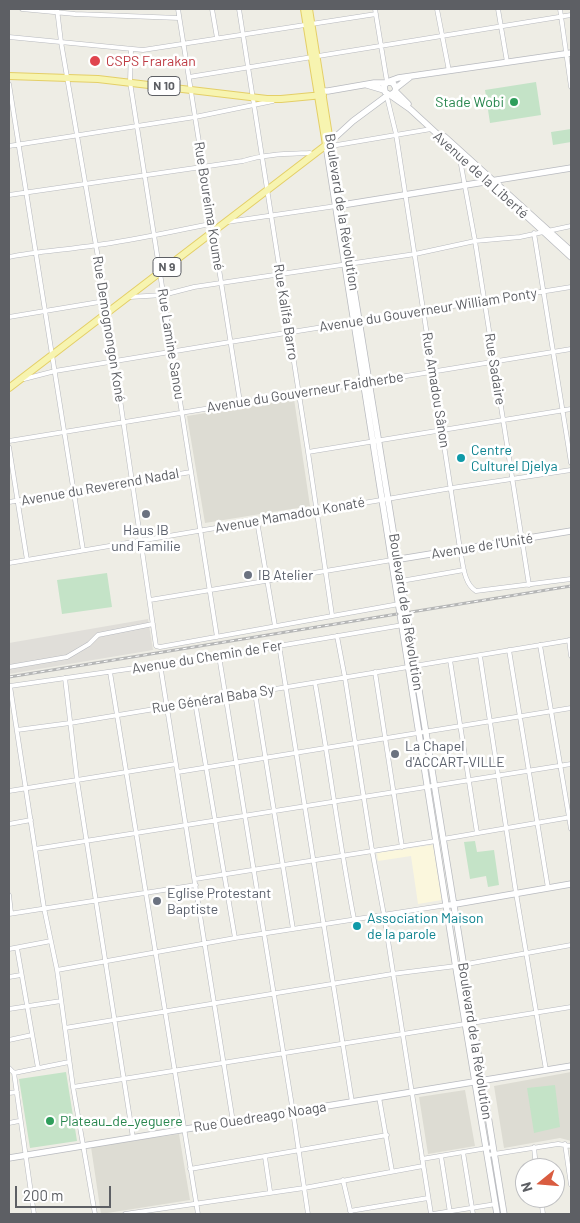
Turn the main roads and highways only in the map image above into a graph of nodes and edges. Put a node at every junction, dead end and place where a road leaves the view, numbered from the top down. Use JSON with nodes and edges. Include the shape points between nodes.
{"nodes":[{"id":1,"x":304,"y":9,"type":"edge"},
{"id":2,"x":309,"y":9,"type":"edge"},
{"id":3,"x":309,"y":23,"type":"junction"},
{"id":4,"x":569,"y":53,"type":"edge"},
{"id":5,"x":9,"y":74,"type":"edge"},
{"id":6,"x":410,"y":77,"type":"junction"},
{"id":7,"x":388,"y":82,"type":"junction"},
{"id":8,"x":365,"y":84,"type":"junction"},
{"id":9,"x":389,"y":92,"type":"junction"},
{"id":10,"x":322,"y":93,"type":"junction"},
{"id":11,"x":253,"y":96,"type":"junction"},
{"id":12,"x":330,"y":141,"type":"junction"},
{"id":13,"x":571,"y":168,"type":"edge"},
{"id":14,"x":490,"y":181,"type":"junction"},
{"id":15,"x":338,"y":205,"type":"junction"},
{"id":16,"x":546,"y":231,"type":"junction"},
{"id":17,"x":571,"y":251,"type":"edge"},
{"id":18,"x":571,"y":257,"type":"edge"},
{"id":19,"x":52,"y":353,"type":"junction"},
{"id":20,"x":9,"y":386,"type":"edge"},
{"id":21,"x":571,"y":531,"type":"edge"},
{"id":22,"x":395,"y":560,"type":"junction"},
{"id":23,"x":412,"y":667,"type":"junction"},
{"id":24,"x":440,"y":840,"type":"junction"},
{"id":25,"x":571,"y":884,"type":"edge"},
{"id":26,"x":454,"y":904,"type":"junction"},
{"id":27,"x":447,"y":905,"type":"junction"},
{"id":28,"x":469,"y":1023,"type":"junction"},
{"id":29,"x":571,"y":1066,"type":"edge"},
{"id":30,"x":479,"y":1082,"type":"junction"},
{"id":31,"x":491,"y":1154,"type":"junction"},
{"id":32,"x":9,"y":1158,"type":"edge"},
{"id":33,"x":497,"y":1214,"type":"edge"},
{"id":34,"x":504,"y":1214,"type":"edge"}],
"edges":[{"from":1,"to":3,"type":"main road","name":"Boulevard de la Révolution"},
{"from":2,"to":3,"type":"main road","name":"Boulevard de la Révolution"},
{"from":3,"to":10,"type":"main road","name":"Boulevard de la Révolution"},
{"from":4,"to":6,"type":"main road","number":"N 10"},
{"from":5,"to":11,"type":"main road","number":"N 10","via":[[130,80]]},
{"from":6,"to":7,"type":"main road","number":"N 10"},
{"from":6,"to":9,"type":"main road","number":"N 10"},
{"from":7,"to":8,"type":"main road","number":"N 10"},
{"from":7,"to":9,"type":"main road"},
{"from":7,"to":9,"type":"main road","via":[[394,84]]},
{"from":8,"to":9,"type":"main road","number":"N 10"},
{"from":8,"to":10,"type":"main road","number":"N 10"},
{"from":9,"to":12,"type":"main road"},
{"from":9,"to":14,"type":"main road","name":"Avenue de la Liberté"},
{"from":9,"to":14,"type":"main road","name":"Avenue de la Liberté"},
{"from":10,"to":11,"type":"main road","number":"N 10"},
{"from":10,"to":11,"type":"main road","number":"N 10","via":[[282,99]]},
{"from":10,"to":12,"type":"main road","name":"Boulevard de la Révolution"},
{"from":12,"to":15,"type":"main road","name":"Boulevard de la Révolution"},
{"from":12,"to":19,"type":"main road","number":"N 9"},
{"from":13,"to":14,"type":"main road"},
{"from":14,"to":15,"type":"main road"},
{"from":14,"to":16,"type":"main road","name":"Avenue de la Liberté"},
{"from":15,"to":22,"type":"main road","name":"Boulevard de la Révolution"},
{"from":16,"to":17,"type":"main road","name":"Avenue de la Liberté"},
{"from":16,"to":18,"type":"main road","name":"Avenue de la Liberté"},
{"from":19,"to":20,"type":"main road","number":"N 9"},
{"from":19,"to":20,"type":"main road","number":"N 9"},
{"from":21,"to":22,"type":"main road","name":"Avenue de l'Unité"},
{"from":22,"to":23,"type":"main road","name":"Boulevard de la Révolution","via":[[399,604]]},
{"from":22,"to":23,"type":"main road","name":"Boulevard de la Révolution","via":[[401,581]]},
{"from":23,"to":24,"type":"main road","name":"Boulevard de la Révolution"},
{"from":24,"to":26,"type":"main road","name":"Boulevard de la Révolution"},
{"from":24,"to":27,"type":"main road","name":"Boulevard de la Révolution"},
{"from":25,"to":26,"type":"main road"},
{"from":26,"to":27,"type":"main road"},
{"from":26,"to":28,"type":"main road","name":"Boulevard de la Révolution"},
{"from":27,"to":28,"type":"main road","name":"Boulevard de la Révolution"},
{"from":28,"to":30,"type":"main road","name":"Boulevard de la Révolution"},
{"from":29,"to":30,"type":"main road","name":"Rue Ouedreago Noaga"},
{"from":30,"to":31,"type":"main road","name":"Boulevard de la Révolution"},
{"from":30,"to":32,"type":"main road","name":"Rue Ouedreago Noaga"},
{"from":31,"to":33,"type":"main road","name":"Boulevard de la Révolution"},
{"from":31,"to":34,"type":"main road","name":"Boulevard de la Révolution"}]}
